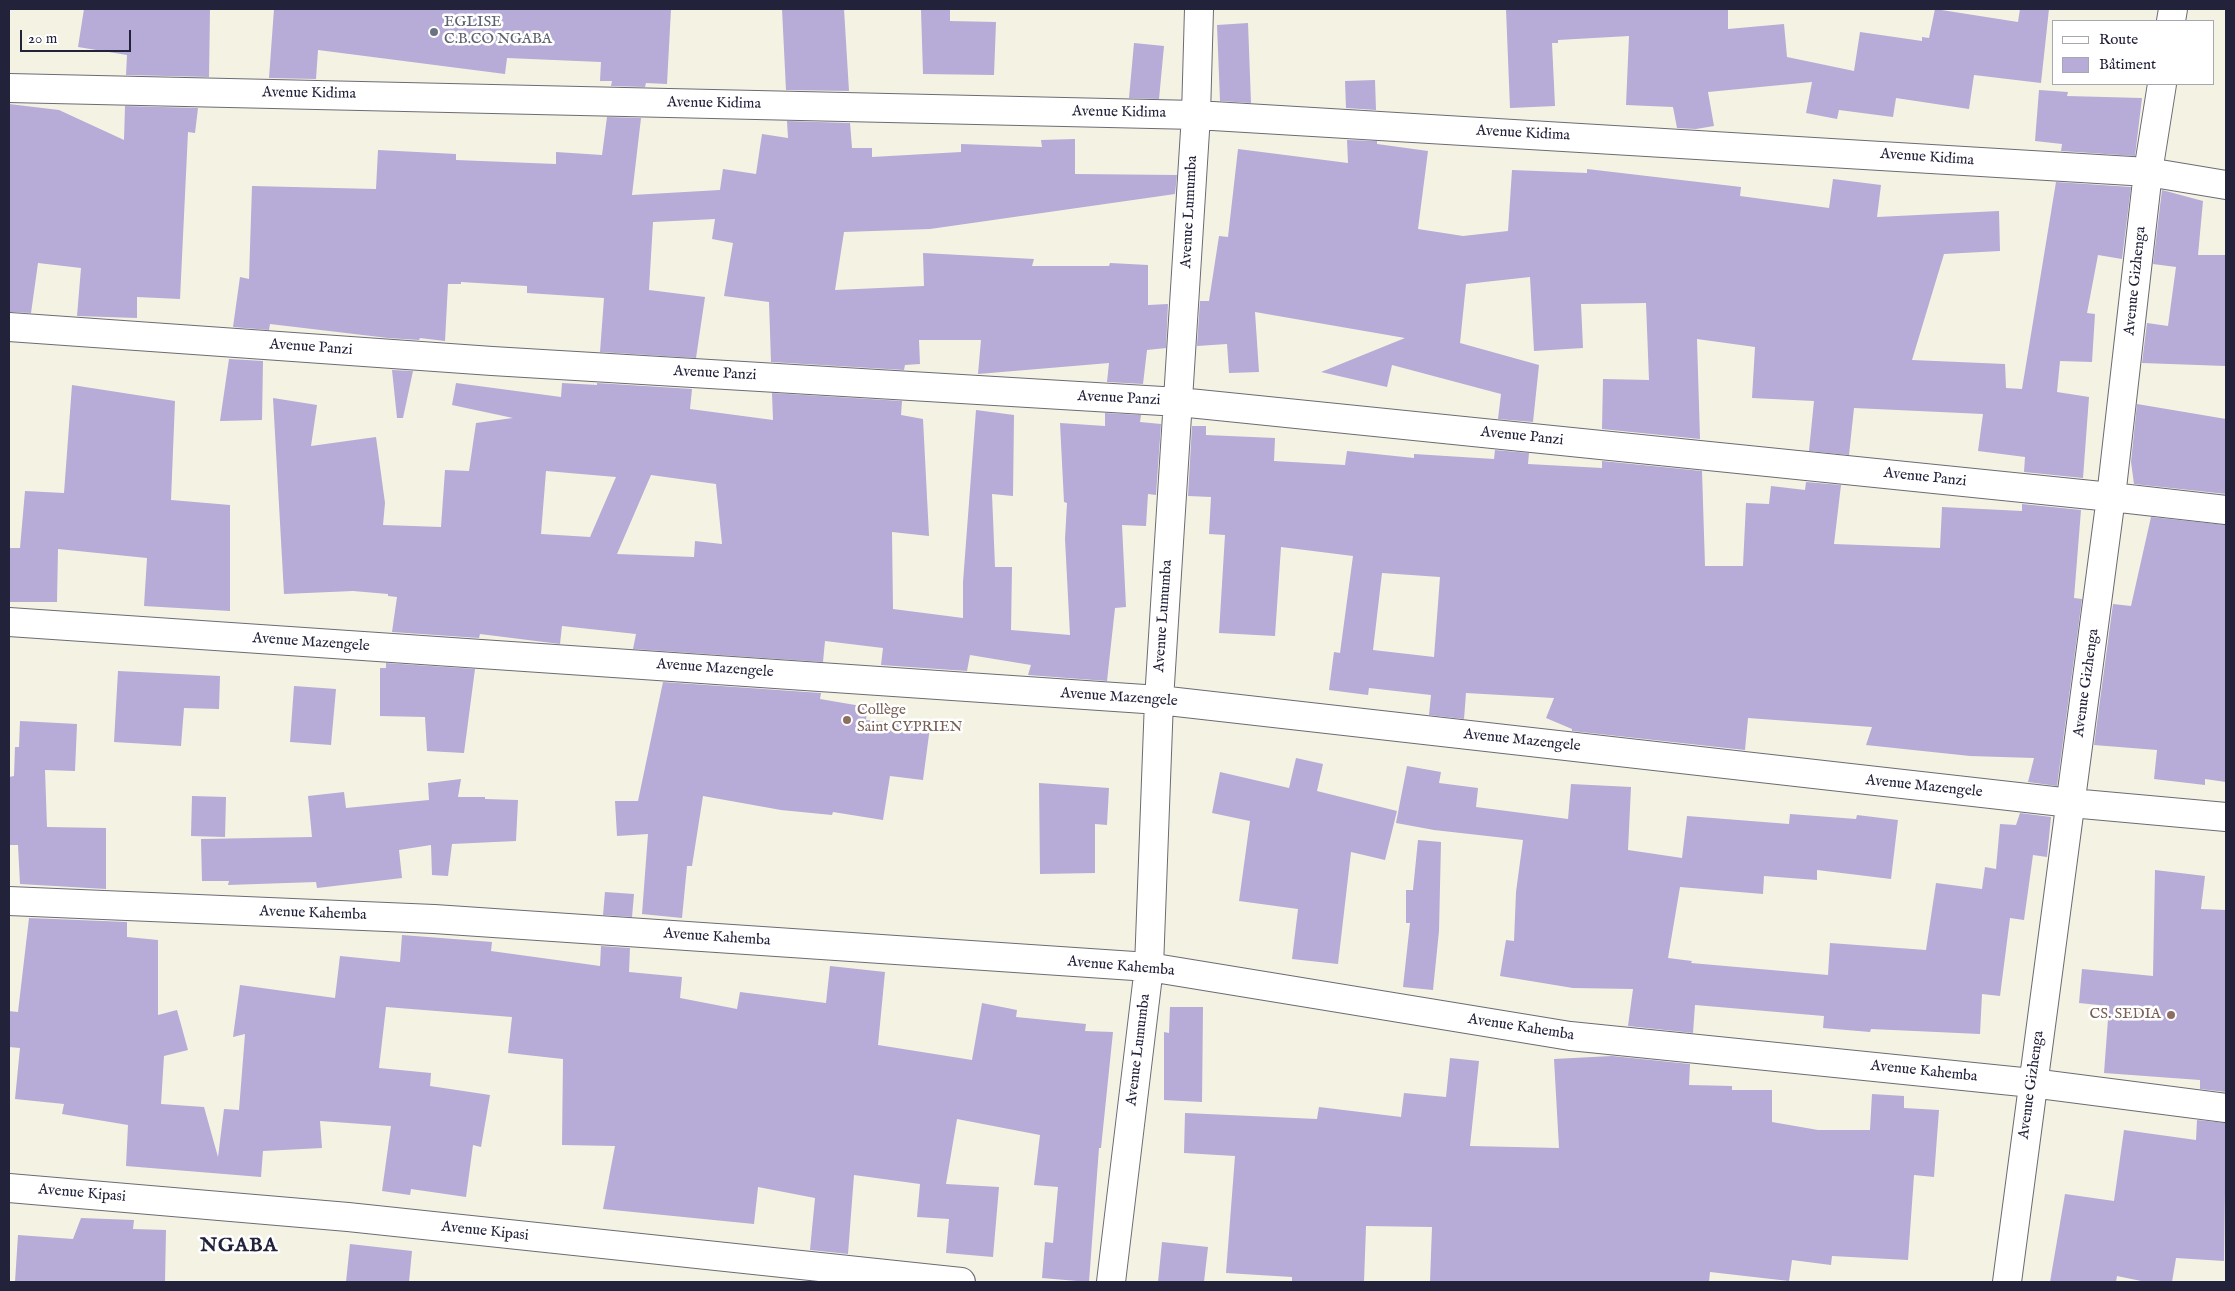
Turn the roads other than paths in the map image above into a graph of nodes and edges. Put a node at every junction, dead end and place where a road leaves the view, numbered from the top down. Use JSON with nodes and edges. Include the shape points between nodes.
{"nodes":[{"id":1,"x":1199,"y":9,"type":"edge"},
{"id":2,"x":2162,"y":85,"type":"edge"},
{"id":3,"x":9,"y":88,"type":"edge"},
{"id":4,"x":1196,"y":115,"type":"junction"},
{"id":5,"x":2148,"y":172,"type":"junction"},
{"id":6,"x":2226,"y":185,"type":"edge"},
{"id":7,"x":9,"y":327,"type":"edge"},
{"id":8,"x":1179,"y":402,"type":"junction"},
{"id":9,"x":2111,"y":497,"type":"junction"},
{"id":10,"x":2226,"y":510,"type":"edge"},
{"id":11,"x":9,"y":622,"type":"edge"},
{"id":12,"x":1159,"y":700,"type":"junction"},
{"id":13,"x":2071,"y":803,"type":"junction"},
{"id":14,"x":2226,"y":817,"type":"edge"},
{"id":15,"x":9,"y":901,"type":"edge"},
{"id":16,"x":1149,"y":967,"type":"junction"},
{"id":17,"x":2032,"y":1083,"type":"junction"},
{"id":18,"x":2226,"y":1108,"type":"edge"},
{"id":19,"x":9,"y":1188,"type":"edge"},
{"id":20,"x":962,"y":1282,"type":"edge"},
{"id":21,"x":1111,"y":1282,"type":"edge"},
{"id":22,"x":2007,"y":1282,"type":"edge"}],
"edges":[{"from":1,"to":4,"type":"street","name":"Avenue Lumumba"},
{"from":2,"to":5,"type":"street","name":"Avenue Gizhenga"},
{"from":3,"to":4,"type":"street","name":"Avenue Kidima"},
{"from":4,"to":5,"type":"street","name":"Avenue Kidima"},
{"from":4,"to":8,"type":"street","name":"Avenue Lumumba"},
{"from":5,"to":6,"type":"street","name":"Avenue Kidima"},
{"from":5,"to":9,"type":"street","name":"Avenue Gizhenga"},
{"from":7,"to":8,"type":"street","name":"Avenue Panzi","via":[[492,361]]},
{"from":8,"to":9,"type":"street","name":"Avenue Panzi"},
{"from":8,"to":12,"type":"street","name":"Avenue Lumumba"},
{"from":9,"to":10,"type":"street","name":"Avenue Panzi"},
{"from":9,"to":13,"type":"street","name":"Avenue Gizhenga"},
{"from":11,"to":12,"type":"street","name":"Avenue Mazengele"},
{"from":12,"to":13,"type":"street","name":"Avenue Mazengele"},
{"from":12,"to":16,"type":"street","name":"Avenue Lumumba"},
{"from":13,"to":14,"type":"street","name":"Avenue Mazengele"},
{"from":13,"to":17,"type":"street","name":"Avenue Gizhenga"},
{"from":15,"to":16,"type":"street","name":"Avenue Kahemba","via":[[434,919]]},
{"from":16,"to":17,"type":"street","name":"Avenue Kahemba","via":[[1570,1036]]},
{"from":16,"to":21,"type":"street","name":"Avenue Lumumba"},
{"from":17,"to":18,"type":"street","name":"Avenue Kahemba"},
{"from":17,"to":22,"type":"street","name":"Avenue Gizhenga"},
{"from":19,"to":20,"type":"street","name":"Avenue Kipasi","via":[[348,1217]]}]}
